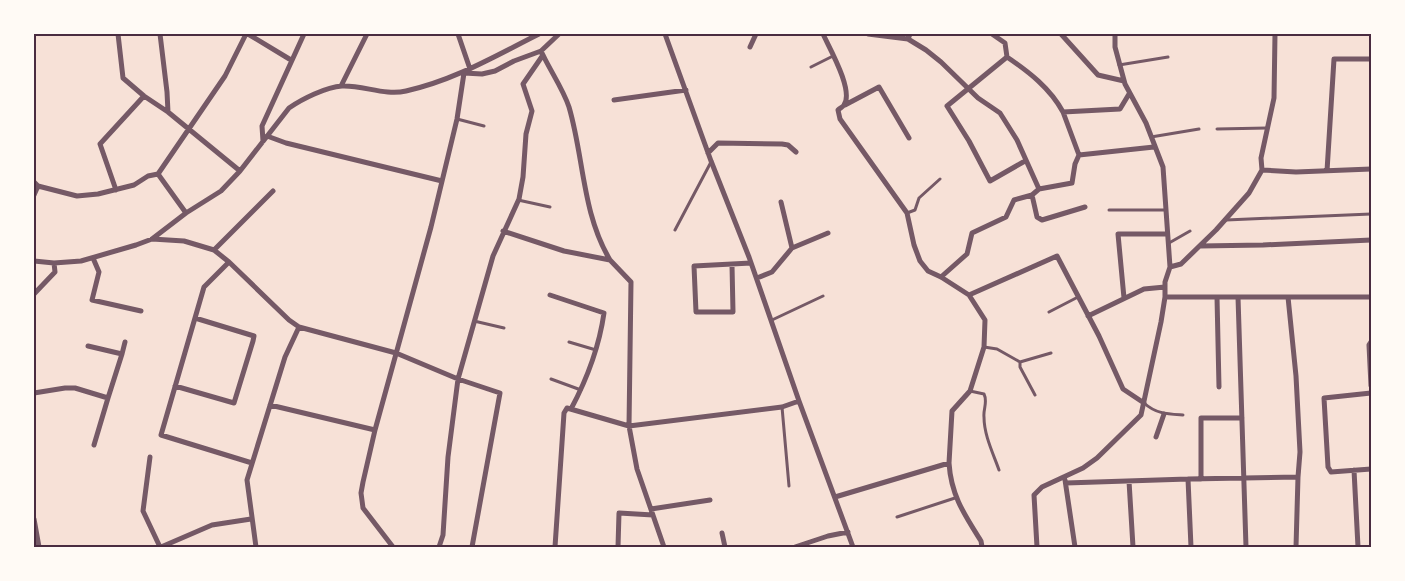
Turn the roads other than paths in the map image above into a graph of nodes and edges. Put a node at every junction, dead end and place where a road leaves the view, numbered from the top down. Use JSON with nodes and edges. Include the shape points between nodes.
{"nodes":[{"id":1,"x":118,"y":34,"type":"edge"},
{"id":2,"x":160,"y":34,"type":"edge"},
{"id":3,"x":247,"y":34,"type":"edge"},
{"id":4,"x":304,"y":34,"type":"edge"},
{"id":5,"x":367,"y":34,"type":"edge"},
{"id":6,"x":458,"y":34,"type":"edge"},
{"id":7,"x":539,"y":34,"type":"edge"},
{"id":8,"x":560,"y":34,"type":"edge"},
{"id":9,"x":665,"y":34,"type":"edge"},
{"id":10,"x":756,"y":34,"type":"edge"},
{"id":11,"x":823,"y":34,"type":"edge"},
{"id":12,"x":872,"y":34,"type":"edge"},
{"id":13,"x":992,"y":34,"type":"edge"},
{"id":14,"x":1061,"y":34,"type":"edge"},
{"id":15,"x":1115,"y":34,"type":"edge"},
{"id":16,"x":1275,"y":34,"type":"edge"},
{"id":17,"x":909,"y":36,"type":"edge"},
{"id":18,"x":750,"y":48,"type":"dead end"},
{"id":19,"x":542,"y":53,"type":"junction"},
{"id":20,"x":833,"y":56,"type":"junction"},
{"id":21,"x":1006,"y":57,"type":"junction"},
{"id":22,"x":1168,"y":57,"type":"dead end"},
{"id":23,"x":1371,"y":59,"type":"edge"},
{"id":24,"x":291,"y":60,"type":"junction"},
{"id":25,"x":1119,"y":65,"type":"junction"},
{"id":26,"x":811,"y":66,"type":"dead end"},
{"id":27,"x":470,"y":68,"type":"junction"},
{"id":28,"x":464,"y":72,"type":"junction"},
{"id":29,"x":1124,"y":81,"type":"junction"},
{"id":30,"x":341,"y":86,"type":"junction"},
{"id":31,"x":969,"y":87,"type":"junction"},
{"id":32,"x":686,"y":90,"type":"junction"},
{"id":33,"x":1129,"y":94,"type":"junction"},
{"id":34,"x":144,"y":96,"type":"junction"},
{"id":35,"x":614,"y":100,"type":"dead end"},
{"id":36,"x":845,"y":105,"type":"junction"},
{"id":37,"x":168,"y":112,"type":"junction"},
{"id":38,"x":1063,"y":112,"type":"junction"},
{"id":39,"x":457,"y":120,"type":"junction"},
{"id":40,"x":484,"y":126,"type":"dead end"},
{"id":41,"x":1267,"y":128,"type":"junction"},
{"id":42,"x":1198,"y":129,"type":"dead end"},
{"id":43,"x":1217,"y":129,"type":"dead end"},
{"id":44,"x":190,"y":130,"type":"junction"},
{"id":45,"x":267,"y":136,"type":"junction"},
{"id":46,"x":1151,"y":137,"type":"junction"},
{"id":47,"x":909,"y":138,"type":"dead end"},
{"id":48,"x":263,"y":142,"type":"junction"},
{"id":49,"x":1154,"y":147,"type":"junction"},
{"id":50,"x":796,"y":152,"type":"dead end"},
{"id":51,"x":708,"y":153,"type":"junction"},
{"id":52,"x":1079,"y":155,"type":"junction"},
{"id":53,"x":711,"y":161,"type":"junction"},
{"id":54,"x":1025,"y":161,"type":"junction"},
{"id":55,"x":1371,"y":169,"type":"edge"},
{"id":56,"x":1262,"y":170,"type":"junction"},
{"id":57,"x":1327,"y":171,"type":"junction"},
{"id":58,"x":240,"y":172,"type":"junction"},
{"id":59,"x":158,"y":174,"type":"junction"},
{"id":60,"x":940,"y":180,"type":"dead end"},
{"id":61,"x":442,"y":181,"type":"junction"},
{"id":62,"x":36,"y":184,"type":"edge"},
{"id":63,"x":1040,"y":189,"type":"junction"},
{"id":64,"x":116,"y":190,"type":"junction"},
{"id":65,"x":273,"y":191,"type":"dead end"},
{"id":66,"x":34,"y":195,"type":"edge"},
{"id":67,"x":1032,"y":195,"type":"junction"},
{"id":68,"x":518,"y":200,"type":"junction"},
{"id":69,"x":781,"y":202,"type":"dead end"},
{"id":70,"x":550,"y":207,"type":"dead end"},
{"id":71,"x":1085,"y":207,"type":"dead end"},
{"id":72,"x":1109,"y":210,"type":"dead end"},
{"id":73,"x":1166,"y":210,"type":"junction"},
{"id":74,"x":186,"y":213,"type":"junction"},
{"id":75,"x":906,"y":213,"type":"junction"},
{"id":76,"x":1371,"y":214,"type":"edge"},
{"id":77,"x":1225,"y":220,"type":"junction"},
{"id":78,"x":675,"y":230,"type":"dead end"},
{"id":79,"x":503,"y":231,"type":"junction"},
{"id":80,"x":1190,"y":231,"type":"dead end"},
{"id":81,"x":828,"y":233,"type":"dead end"},
{"id":82,"x":1167,"y":234,"type":"junction"},
{"id":83,"x":152,"y":239,"type":"junction"},
{"id":84,"x":1371,"y":240,"type":"edge"},
{"id":85,"x":1168,"y":244,"type":"junction"},
{"id":86,"x":1200,"y":246,"type":"junction"},
{"id":87,"x":792,"y":248,"type":"junction"},
{"id":88,"x":214,"y":250,"type":"junction"},
{"id":89,"x":93,"y":258,"type":"junction"},
{"id":90,"x":610,"y":260,"type":"junction"},
{"id":91,"x":34,"y":261,"type":"edge"},
{"id":92,"x":229,"y":262,"type":"junction"},
{"id":93,"x":54,"y":263,"type":"junction"},
{"id":94,"x":751,"y":263,"type":"junction"},
{"id":95,"x":732,"y":265,"type":"junction"},
{"id":96,"x":1170,"y":267,"type":"junction"},
{"id":97,"x":941,"y":277,"type":"junction"},
{"id":98,"x":756,"y":278,"type":"junction"},
{"id":99,"x":1165,"y":287,"type":"junction"},
{"id":100,"x":34,"y":294,"type":"edge"},
{"id":101,"x":550,"y":295,"type":"dead end"},
{"id":102,"x":970,"y":295,"type":"junction"},
{"id":103,"x":823,"y":296,"type":"dead end"},
{"id":104,"x":1165,"y":297,"type":"junction"},
{"id":105,"x":1217,"y":297,"type":"junction"},
{"id":106,"x":1238,"y":297,"type":"junction"},
{"id":107,"x":1288,"y":297,"type":"junction"},
{"id":108,"x":1371,"y":297,"type":"edge"},
{"id":109,"x":1078,"y":298,"type":"junction"},
{"id":110,"x":1124,"y":298,"type":"junction"},
{"id":111,"x":141,"y":311,"type":"dead end"},
{"id":112,"x":1049,"y":312,"type":"dead end"},
{"id":113,"x":1088,"y":316,"type":"junction"},
{"id":114,"x":195,"y":318,"type":"junction"},
{"id":115,"x":772,"y":320,"type":"junction"},
{"id":116,"x":474,"y":321,"type":"junction"},
{"id":117,"x":299,"y":327,"type":"junction"},
{"id":118,"x":504,"y":328,"type":"dead end"},
{"id":119,"x":125,"y":342,"type":"dead end"},
{"id":120,"x":569,"y":342,"type":"dead end"},
{"id":121,"x":1371,"y":342,"type":"edge"},
{"id":122,"x":88,"y":346,"type":"dead end"},
{"id":123,"x":984,"y":347,"type":"junction"},
{"id":124,"x":596,"y":350,"type":"junction"},
{"id":125,"x":396,"y":353,"type":"junction"},
{"id":126,"x":1051,"y":353,"type":"dead end"},
{"id":127,"x":122,"y":354,"type":"junction"},
{"id":128,"x":1020,"y":362,"type":"junction"},
{"id":129,"x":458,"y":379,"type":"junction"},
{"id":130,"x":551,"y":379,"type":"dead end"},
{"id":131,"x":175,"y":386,"type":"junction"},
{"id":132,"x":1371,"y":386,"type":"edge"},
{"id":133,"x":1219,"y":387,"type":"dead end"},
{"id":134,"x":581,"y":390,"type":"junction"},
{"id":135,"x":970,"y":391,"type":"junction"},
{"id":136,"x":34,"y":393,"type":"edge"},
{"id":137,"x":1371,"y":393,"type":"edge"},
{"id":138,"x":1035,"y":395,"type":"dead end"},
{"id":139,"x":108,"y":398,"type":"junction"},
{"id":140,"x":799,"y":402,"type":"junction"},
{"id":141,"x":1144,"y":403,"type":"junction"},
{"id":142,"x":270,"y":405,"type":"junction"},
{"id":143,"x":782,"y":407,"type":"junction"},
{"id":144,"x":571,"y":409,"type":"junction"},
{"id":145,"x":1164,"y":414,"type":"junction"},
{"id":146,"x":1182,"y":415,"type":"dead end"},
{"id":147,"x":1242,"y":418,"type":"junction"},
{"id":148,"x":628,"y":426,"type":"junction"},
{"id":149,"x":375,"y":430,"type":"junction"},
{"id":150,"x":1156,"y":437,"type":"dead end"},
{"id":151,"x":94,"y":445,"type":"dead end"},
{"id":152,"x":150,"y":458,"type":"dead end"},
{"id":153,"x":949,"y":462,"type":"junction"},
{"id":154,"x":252,"y":464,"type":"junction"},
{"id":155,"x":1371,"y":469,"type":"edge"},
{"id":156,"x":999,"y":470,"type":"dead end"},
{"id":157,"x":1354,"y":470,"type":"junction"},
{"id":158,"x":1298,"y":477,"type":"junction"},
{"id":159,"x":1201,"y":478,"type":"junction"},
{"id":160,"x":1244,"y":478,"type":"junction"},
{"id":161,"x":1188,"y":479,"type":"junction"},
{"id":162,"x":1065,"y":480,"type":"junction"},
{"id":163,"x":1129,"y":481,"type":"junction"},
{"id":164,"x":790,"y":486,"type":"dead end"},
{"id":165,"x":835,"y":497,"type":"junction"},
{"id":166,"x":955,"y":498,"type":"junction"},
{"id":167,"x":710,"y":500,"type":"dead end"},
{"id":168,"x":652,"y":512,"type":"junction"},
{"id":169,"x":897,"y":518,"type":"dead end"},
{"id":170,"x":34,"y":519,"type":"edge"},
{"id":171,"x":251,"y":519,"type":"junction"},
{"id":172,"x":848,"y":532,"type":"junction"},
{"id":173,"x":722,"y":533,"type":"dead end"},
{"id":174,"x":40,"y":547,"type":"edge"},
{"id":175,"x":160,"y":547,"type":"edge"},
{"id":176,"x":256,"y":547,"type":"edge"},
{"id":177,"x":393,"y":547,"type":"edge"},
{"id":178,"x":439,"y":547,"type":"edge"},
{"id":179,"x":472,"y":547,"type":"edge"},
{"id":180,"x":555,"y":547,"type":"edge"},
{"id":181,"x":618,"y":547,"type":"edge"},
{"id":182,"x":664,"y":547,"type":"edge"},
{"id":183,"x":725,"y":547,"type":"edge"},
{"id":184,"x":795,"y":547,"type":"edge"},
{"id":185,"x":853,"y":547,"type":"edge"},
{"id":186,"x":982,"y":547,"type":"edge"},
{"id":187,"x":1037,"y":547,"type":"edge"},
{"id":188,"x":1075,"y":547,"type":"edge"},
{"id":189,"x":1133,"y":547,"type":"edge"},
{"id":190,"x":1191,"y":547,"type":"edge"},
{"id":191,"x":1246,"y":547,"type":"edge"},
{"id":192,"x":1296,"y":547,"type":"edge"},
{"id":193,"x":1358,"y":547,"type":"edge"}],
"edges":[{"from":1,"to":34,"type":"street","via":[[124,78]]},
{"from":2,"to":37,"type":"street"},
{"from":3,"to":24,"type":"street"},
{"from":3,"to":44,"type":"street","via":[[225,76]]},
{"from":4,"to":24,"type":"street"},
{"from":5,"to":30,"type":"street"},
{"from":6,"to":27,"type":"street"},
{"from":7,"to":27,"type":"street"},
{"from":8,"to":19,"type":"street"},
{"from":9,"to":32,"type":"street"},
{"from":10,"to":18,"type":"street"},
{"from":11,"to":20,"type":"street"},
{"from":12,"to":17,"type":"street"},
{"from":13,"to":21,"type":"street","via":[[1005,43]]},
{"from":14,"to":29,"type":"street","via":[[1098,75]]},
{"from":15,"to":25,"type":"street"},
{"from":16,"to":41,"type":"street","via":[[1274,98]]},
{"from":17,"to":31,"type":"street"},
{"from":19,"to":28,"type":"street","via":[[514,61],[495,71],[482,74]]},
{"from":19,"to":68,"type":"street","via":[[523,84],[532,111]]},
{"from":19,"to":90,"type":"street","via":[[568,105],[591,218],[600,244]]},
{"from":20,"to":26,"type":"lane"},
{"from":20,"to":36,"type":"street","via":[[845,83]]},
{"from":21,"to":31,"type":"street"},
{"from":21,"to":38,"type":"street","via":[[1054,96]]},
{"from":22,"to":25,"type":"lane"},
{"from":23,"to":57,"type":"street","via":[[1334,60]]},
{"from":24,"to":48,"type":"street","via":[[262,126]]},
{"from":25,"to":29,"type":"street"},
{"from":27,"to":28,"type":"street"},
{"from":28,"to":30,"type":"street","via":[[403,92]]},
{"from":28,"to":39,"type":"street"},
{"from":29,"to":33,"type":"street"},
{"from":30,"to":45,"type":"street","via":[[300,100]]},
{"from":31,"to":54,"type":"street","via":[[978,98],[1000,112]]},
{"from":31,"to":54,"type":"street","via":[[947,106],[990,180]]},
{"from":32,"to":35,"type":"street"},
{"from":32,"to":51,"type":"street"},
{"from":33,"to":38,"type":"street","via":[[1120,109]]},
{"from":33,"to":46,"type":"street"},
{"from":34,"to":37,"type":"street"},
{"from":34,"to":64,"type":"street","via":[[100,144]]},
{"from":36,"to":47,"type":"street","via":[[879,87]]},
{"from":36,"to":75,"type":"street","via":[[838,110],[840,119]]},
{"from":37,"to":44,"type":"street"},
{"from":38,"to":52,"type":"street"},
{"from":39,"to":40,"type":"lane"},
{"from":39,"to":61,"type":"street"},
{"from":41,"to":43,"type":"lane"},
{"from":41,"to":56,"type":"street"},
{"from":42,"to":46,"type":"lane"},
{"from":44,"to":58,"type":"street"},
{"from":44,"to":59,"type":"street"},
{"from":45,"to":48,"type":"street"},
{"from":45,"to":61,"type":"street"},
{"from":46,"to":49,"type":"street"},
{"from":48,"to":58,"type":"street"},
{"from":49,"to":52,"type":"street"},
{"from":49,"to":73,"type":"street","via":[[1162,167]]},
{"from":50,"to":51,"type":"street","via":[[788,145],[767,142],[718,143]]},
{"from":51,"to":53,"type":"street"},
{"from":52,"to":63,"type":"street","via":[[1072,183]]},
{"from":53,"to":78,"type":"lane"},
{"from":53,"to":94,"type":"street"},
{"from":54,"to":63,"type":"street"},
{"from":55,"to":57,"type":"street"},
{"from":56,"to":57,"type":"street"},
{"from":56,"to":77,"type":"street","via":[[1249,193]]},
{"from":58,"to":74,"type":"street","via":[[221,191]]},
{"from":59,"to":64,"type":"street"},
{"from":59,"to":74,"type":"street"},
{"from":60,"to":75,"type":"lane","via":[[919,198],[915,210]]},
{"from":61,"to":125,"type":"street"},
{"from":62,"to":64,"type":"street","via":[[77,196]]},
{"from":62,"to":66,"type":"street"},
{"from":63,"to":67,"type":"street"},
{"from":65,"to":88,"type":"street"},
{"from":67,"to":71,"type":"street","via":[[1037,217],[1042,220]]},
{"from":67,"to":97,"type":"street","via":[[1014,200],[1006,217],[972,234],[967,254]]},
{"from":68,"to":70,"type":"lane"},
{"from":68,"to":79,"type":"street"},
{"from":69,"to":87,"type":"street"},
{"from":72,"to":73,"type":"lane"},
{"from":73,"to":82,"type":"street"},
{"from":74,"to":83,"type":"street"},
{"from":75,"to":97,"type":"street","via":[[920,261],[928,271]]},
{"from":76,"to":77,"type":"lane"},
{"from":77,"to":86,"type":"street"},
{"from":79,"to":90,"type":"street","via":[[564,251]]},
{"from":79,"to":116,"type":"street"},
{"from":80,"to":85,"type":"lane"},
{"from":81,"to":87,"type":"street"},
{"from":82,"to":85,"type":"street"},
{"from":82,"to":110,"type":"street","via":[[1118,234]]},
{"from":83,"to":88,"type":"street","via":[[184,240]]},
{"from":83,"to":89,"type":"street"},
{"from":84,"to":86,"type":"street"},
{"from":85,"to":96,"type":"street"},
{"from":86,"to":96,"type":"street","via":[[1181,264]]},
{"from":87,"to":98,"type":"street","via":[[772,272]]},
{"from":88,"to":92,"type":"street"},
{"from":89,"to":93,"type":"street"},
{"from":89,"to":111,"type":"street","via":[[99,272],[92,300]]},
{"from":90,"to":148,"type":"street","via":[[631,282]]},
{"from":91,"to":93,"type":"street"},
{"from":92,"to":114,"type":"street","via":[[204,287]]},
{"from":92,"to":117,"type":"street"},
{"from":93,"to":100,"type":"street","via":[[55,272]]},
{"from":94,"to":95,"type":"street"},
{"from":94,"to":98,"type":"street"},
{"from":95,"to":95,"type":"street","via":[[694,266],[696,312],[733,312]]},
{"from":96,"to":99,"type":"street"},
{"from":97,"to":102,"type":"street"},
{"from":98,"to":115,"type":"street"},
{"from":99,"to":104,"type":"street"},
{"from":99,"to":110,"type":"street","via":[[1144,290]]},
{"from":101,"to":124,"type":"street","via":[[604,313]]},
{"from":102,"to":109,"type":"street","via":[[1057,256]]},
{"from":102,"to":123,"type":"street","via":[[985,320]]},
{"from":103,"to":115,"type":"lane"},
{"from":104,"to":105,"type":"street"},
{"from":104,"to":141,"type":"street"},
{"from":105,"to":106,"type":"street"},
{"from":105,"to":133,"type":"street"},
{"from":106,"to":107,"type":"street"},
{"from":106,"to":147,"type":"street"},
{"from":107,"to":108,"type":"street"},
{"from":107,"to":158,"type":"street","via":[[1300,444]]},
{"from":109,"to":112,"type":"lane"},
{"from":109,"to":113,"type":"street"},
{"from":110,"to":113,"type":"street"},
{"from":113,"to":141,"type":"street","via":[[1123,389]]},
{"from":114,"to":131,"type":"street"},
{"from":114,"to":131,"type":"street","via":[[254,336],[234,403]]},
{"from":115,"to":140,"type":"street"},
{"from":116,"to":118,"type":"lane"},
{"from":116,"to":129,"type":"street"},
{"from":117,"to":125,"type":"street"},
{"from":117,"to":142,"type":"street","via":[[284,356]]},
{"from":119,"to":127,"type":"street"},
{"from":120,"to":124,"type":"lane"},
{"from":121,"to":132,"type":"street"},
{"from":122,"to":127,"type":"street"},
{"from":123,"to":128,"type":"lane","via":[[997,349]]},
{"from":123,"to":135,"type":"street"},
{"from":124,"to":134,"type":"street"},
{"from":125,"to":129,"type":"street"},
{"from":125,"to":149,"type":"street"},
{"from":126,"to":128,"type":"lane"},
{"from":127,"to":139,"type":"street"},
{"from":128,"to":138,"type":"lane"},
{"from":129,"to":178,"type":"street"},
{"from":129,"to":179,"type":"street","via":[[500,393]]},
{"from":130,"to":134,"type":"lane"},
{"from":131,"to":154,"type":"street","via":[[160,435]]},
{"from":134,"to":144,"type":"street"},
{"from":135,"to":153,"type":"street","via":[[952,411]]},
{"from":135,"to":156,"type":"lane","via":[[984,394],[986,399],[985,427]]},
{"from":136,"to":139,"type":"street","via":[[75,388]]},
{"from":137,"to":157,"type":"street","via":[[1324,398],[1328,467],[1332,472]]},
{"from":139,"to":151,"type":"street"},
{"from":140,"to":143,"type":"street"},
{"from":140,"to":165,"type":"street"},
{"from":141,"to":145,"type":"lane"},
{"from":141,"to":162,"type":"street","via":[[1141,415],[1104,453]]},
{"from":142,"to":149,"type":"street"},
{"from":142,"to":154,"type":"street"},
{"from":143,"to":148,"type":"street"},
{"from":143,"to":164,"type":"lane"},
{"from":144,"to":148,"type":"street"},
{"from":144,"to":180,"type":"street","via":[[567,408],[564,413]]},
{"from":145,"to":146,"type":"lane"},
{"from":145,"to":150,"type":"street"},
{"from":147,"to":159,"type":"street","via":[[1201,418]]},
{"from":147,"to":160,"type":"street"},
{"from":148,"to":168,"type":"street","via":[[637,469]]},
{"from":149,"to":177,"type":"street","via":[[362,487],[363,508]]},
{"from":152,"to":175,"type":"street","via":[[143,511]]},
{"from":153,"to":165,"type":"street"},
{"from":153,"to":166,"type":"street"},
{"from":154,"to":171,"type":"street","via":[[247,480]]},
{"from":155,"to":157,"type":"street"},
{"from":157,"to":193,"type":"street"},
{"from":158,"to":160,"type":"street"},
{"from":158,"to":192,"type":"street"},
{"from":159,"to":160,"type":"street"},
{"from":159,"to":161,"type":"street"},
{"from":160,"to":191,"type":"street"},
{"from":161,"to":163,"type":"street"},
{"from":161,"to":190,"type":"street"},
{"from":162,"to":163,"type":"street"},
{"from":162,"to":187,"type":"street","via":[[1042,487],[1034,495]]},
{"from":162,"to":188,"type":"street"},
{"from":163,"to":189,"type":"street"},
{"from":165,"to":172,"type":"street"},
{"from":166,"to":169,"type":"lane"},
{"from":166,"to":186,"type":"street"},
{"from":167,"to":168,"type":"street"},
{"from":168,"to":181,"type":"street","via":[[619,514]]},
{"from":168,"to":182,"type":"street"},
{"from":170,"to":174,"type":"street"},
{"from":171,"to":175,"type":"street","via":[[212,525]]},
{"from":171,"to":176,"type":"street"},
{"from":172,"to":184,"type":"street"},
{"from":172,"to":185,"type":"street"},
{"from":173,"to":183,"type":"street"}]}
